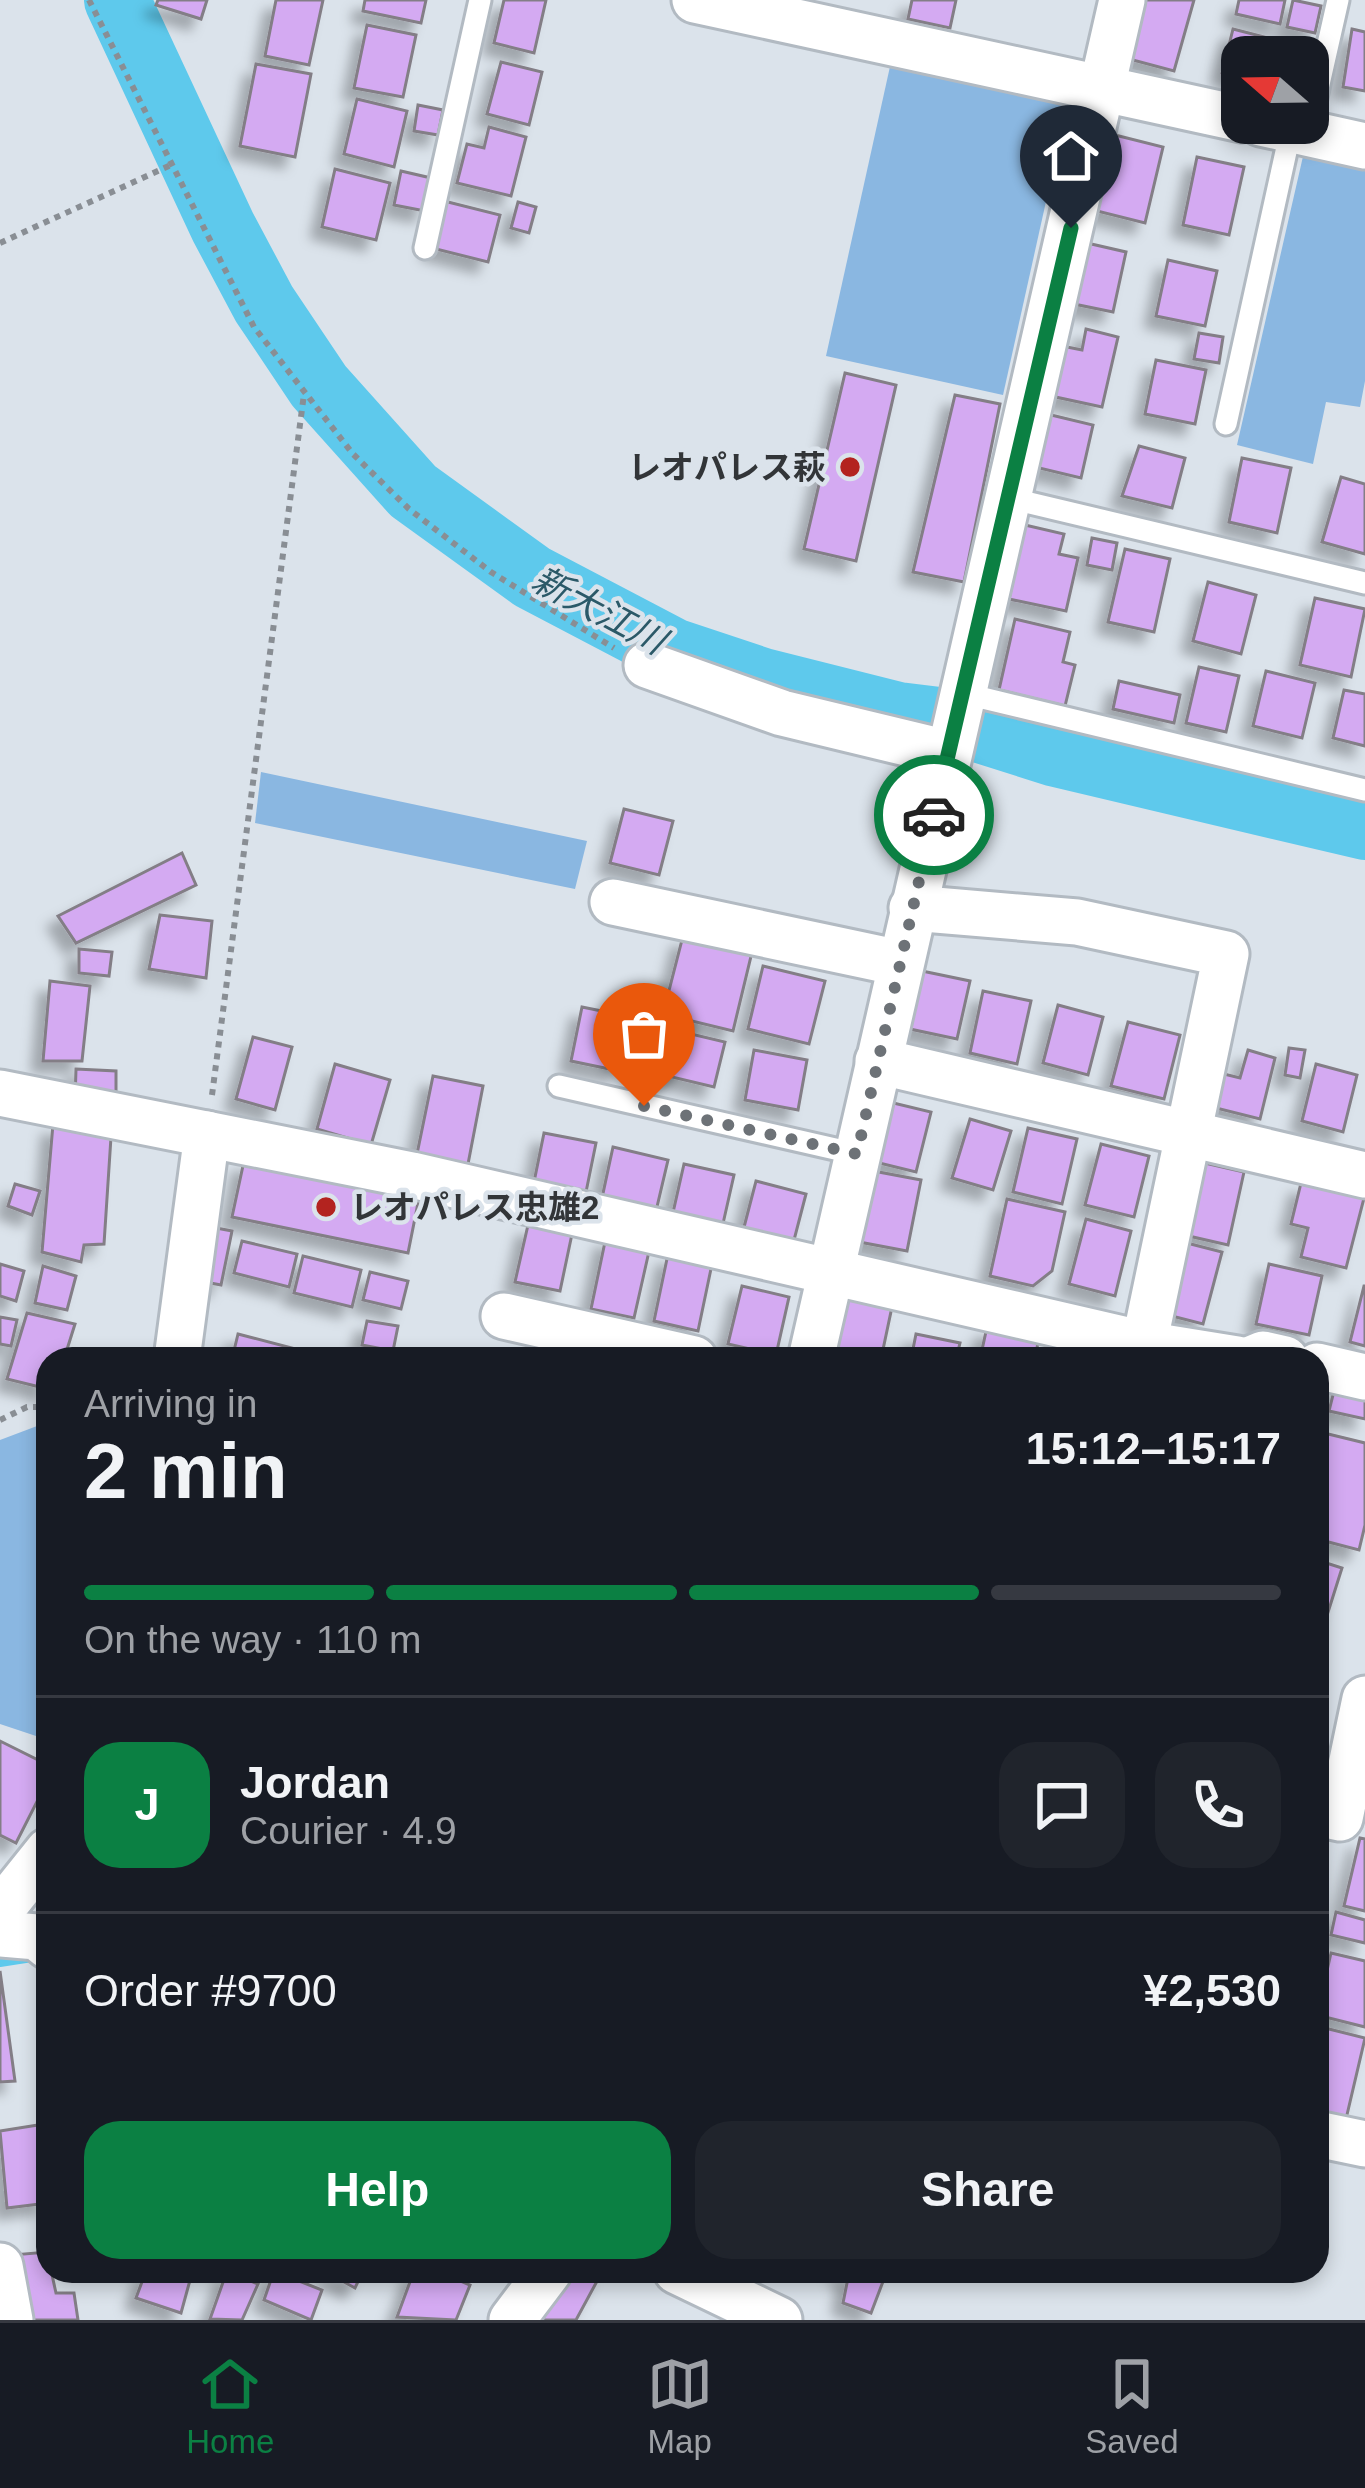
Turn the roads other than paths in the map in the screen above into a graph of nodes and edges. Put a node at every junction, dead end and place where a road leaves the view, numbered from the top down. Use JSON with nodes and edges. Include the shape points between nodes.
{"nodes":[{"id":1,"x":480,"y":0,"type":"edge"},
{"id":2,"x":695,"y":0,"type":"edge"},
{"id":3,"x":1122,"y":0,"type":"edge"},
{"id":4,"x":1338,"y":0,"type":"edge"},
{"id":5,"x":795,"y":10,"type":"edge"},
{"id":6,"x":1324,"y":36,"type":"edge"},
{"id":7,"x":1101,"y":93,"type":"junction"},
{"id":8,"x":1221,"y":115,"type":"edge"},
{"id":9,"x":1329,"y":138,"type":"edge"},
{"id":10,"x":1284,"y":144,"type":"edge"},
{"id":11,"x":1365,"y":146,"type":"edge"},
{"id":12,"x":425,"y":248,"type":"dead end"},
{"id":13,"x":1226,"y":424,"type":"dead end"},
{"id":14,"x":1010,"y":498,"type":"junction"},
{"id":15,"x":1365,"y":583,"type":"edge"},
{"id":16,"x":647,"y":665,"type":"road end"},
{"id":17,"x":955,"y":724,"type":"junction"},
{"id":18,"x":1365,"y":790,"type":"edge"},
{"id":19,"x":914,"y":898,"type":"junction"},
{"id":20,"x":613,"y":902,"type":"dead end"},
{"id":21,"x":900,"y":963,"type":"junction"},
{"id":22,"x":878,"y":1060,"type":"junction"},
{"id":23,"x":559,"y":1086,"type":"dead end"},
{"id":24,"x":0,"y":1094,"type":"edge"},
{"id":25,"x":206,"y":1134,"type":"junction"},
{"id":26,"x":1190,"y":1138,"type":"junction"},
{"id":27,"x":857,"y":1154,"type":"junction"},
{"id":28,"x":1365,"y":1175,"type":"edge"},
{"id":29,"x":831,"y":1268,"type":"junction"},
{"id":30,"x":504,"y":1316,"type":"dead end"},
{"id":31,"x":179,"y":1347,"type":"edge"},
{"id":32,"x":641,"y":1347,"type":"edge"},
{"id":33,"x":814,"y":1347,"type":"edge"},
{"id":34,"x":1124,"y":1347,"type":"edge"},
{"id":35,"x":1144,"y":1347,"type":"edge"},
{"id":36,"x":1329,"y":1369,"type":"edge"},
{"id":37,"x":1365,"y":1377,"type":"edge"},
{"id":38,"x":1365,"y":1699,"type":"edge"},
{"id":39,"x":1329,"y":1816,"type":"edge"},
{"id":40,"x":36,"y":1866,"type":"edge"},
{"id":41,"x":0,"y":1911,"type":"edge"},
{"id":42,"x":0,"y":1934,"type":"edge"},
{"id":43,"x":36,"y":1937,"type":"edge"},
{"id":44,"x":1329,"y":2136,"type":"edge"},
{"id":45,"x":1365,"y":2144,"type":"edge"},
{"id":46,"x":540,"y":2283,"type":"edge"},
{"id":47,"x":702,"y":2283,"type":"edge"},
{"id":48,"x":512,"y":2320,"type":"edge"},
{"id":49,"x":779,"y":2320,"type":"edge"}],
"edges":[{"from":1,"to":12,"type":"lane"},
{"from":2,"to":5,"type":"street"},
{"from":3,"to":7,"type":"street"},
{"from":4,"to":6,"type":"lane"},
{"from":5,"to":7,"type":"street"},
{"from":7,"to":8,"type":"street"},
{"from":7,"to":14,"type":"street"},
{"from":9,"to":11,"type":"street"},
{"from":10,"to":13,"type":"lane"},
{"from":14,"to":15,"type":"lane"},
{"from":14,"to":17,"type":"street"},
{"from":16,"to":17,"type":"street","via":[[782,713]]},
{"from":17,"to":18,"type":"lane"},
{"from":17,"to":19,"type":"street"},
{"from":19,"to":21,"type":"street"},
{"from":19,"to":26,"type":"street","via":[[1226,954]]},
{"from":20,"to":21,"type":"street"},
{"from":21,"to":22,"type":"street"},
{"from":22,"to":26,"type":"street"},
{"from":22,"to":27,"type":"street"},
{"from":23,"to":27,"type":"lane"},
{"from":24,"to":25,"type":"street"},
{"from":25,"to":29,"type":"street"},
{"from":25,"to":31,"type":"street"},
{"from":26,"to":28,"type":"street"},
{"from":26,"to":35,"type":"street"},
{"from":27,"to":29,"type":"street"},
{"from":29,"to":33,"type":"street"},
{"from":29,"to":34,"type":"street"},
{"from":30,"to":32,"type":"street"},
{"from":36,"to":37,"type":"street"},
{"from":38,"to":39,"type":"street","via":[[1340,1818]]},
{"from":40,"to":41,"type":"street"},
{"from":42,"to":43,"type":"street"},
{"from":44,"to":45,"type":"street"},
{"from":46,"to":48,"type":"street"},
{"from":47,"to":49,"type":"street"}]}
